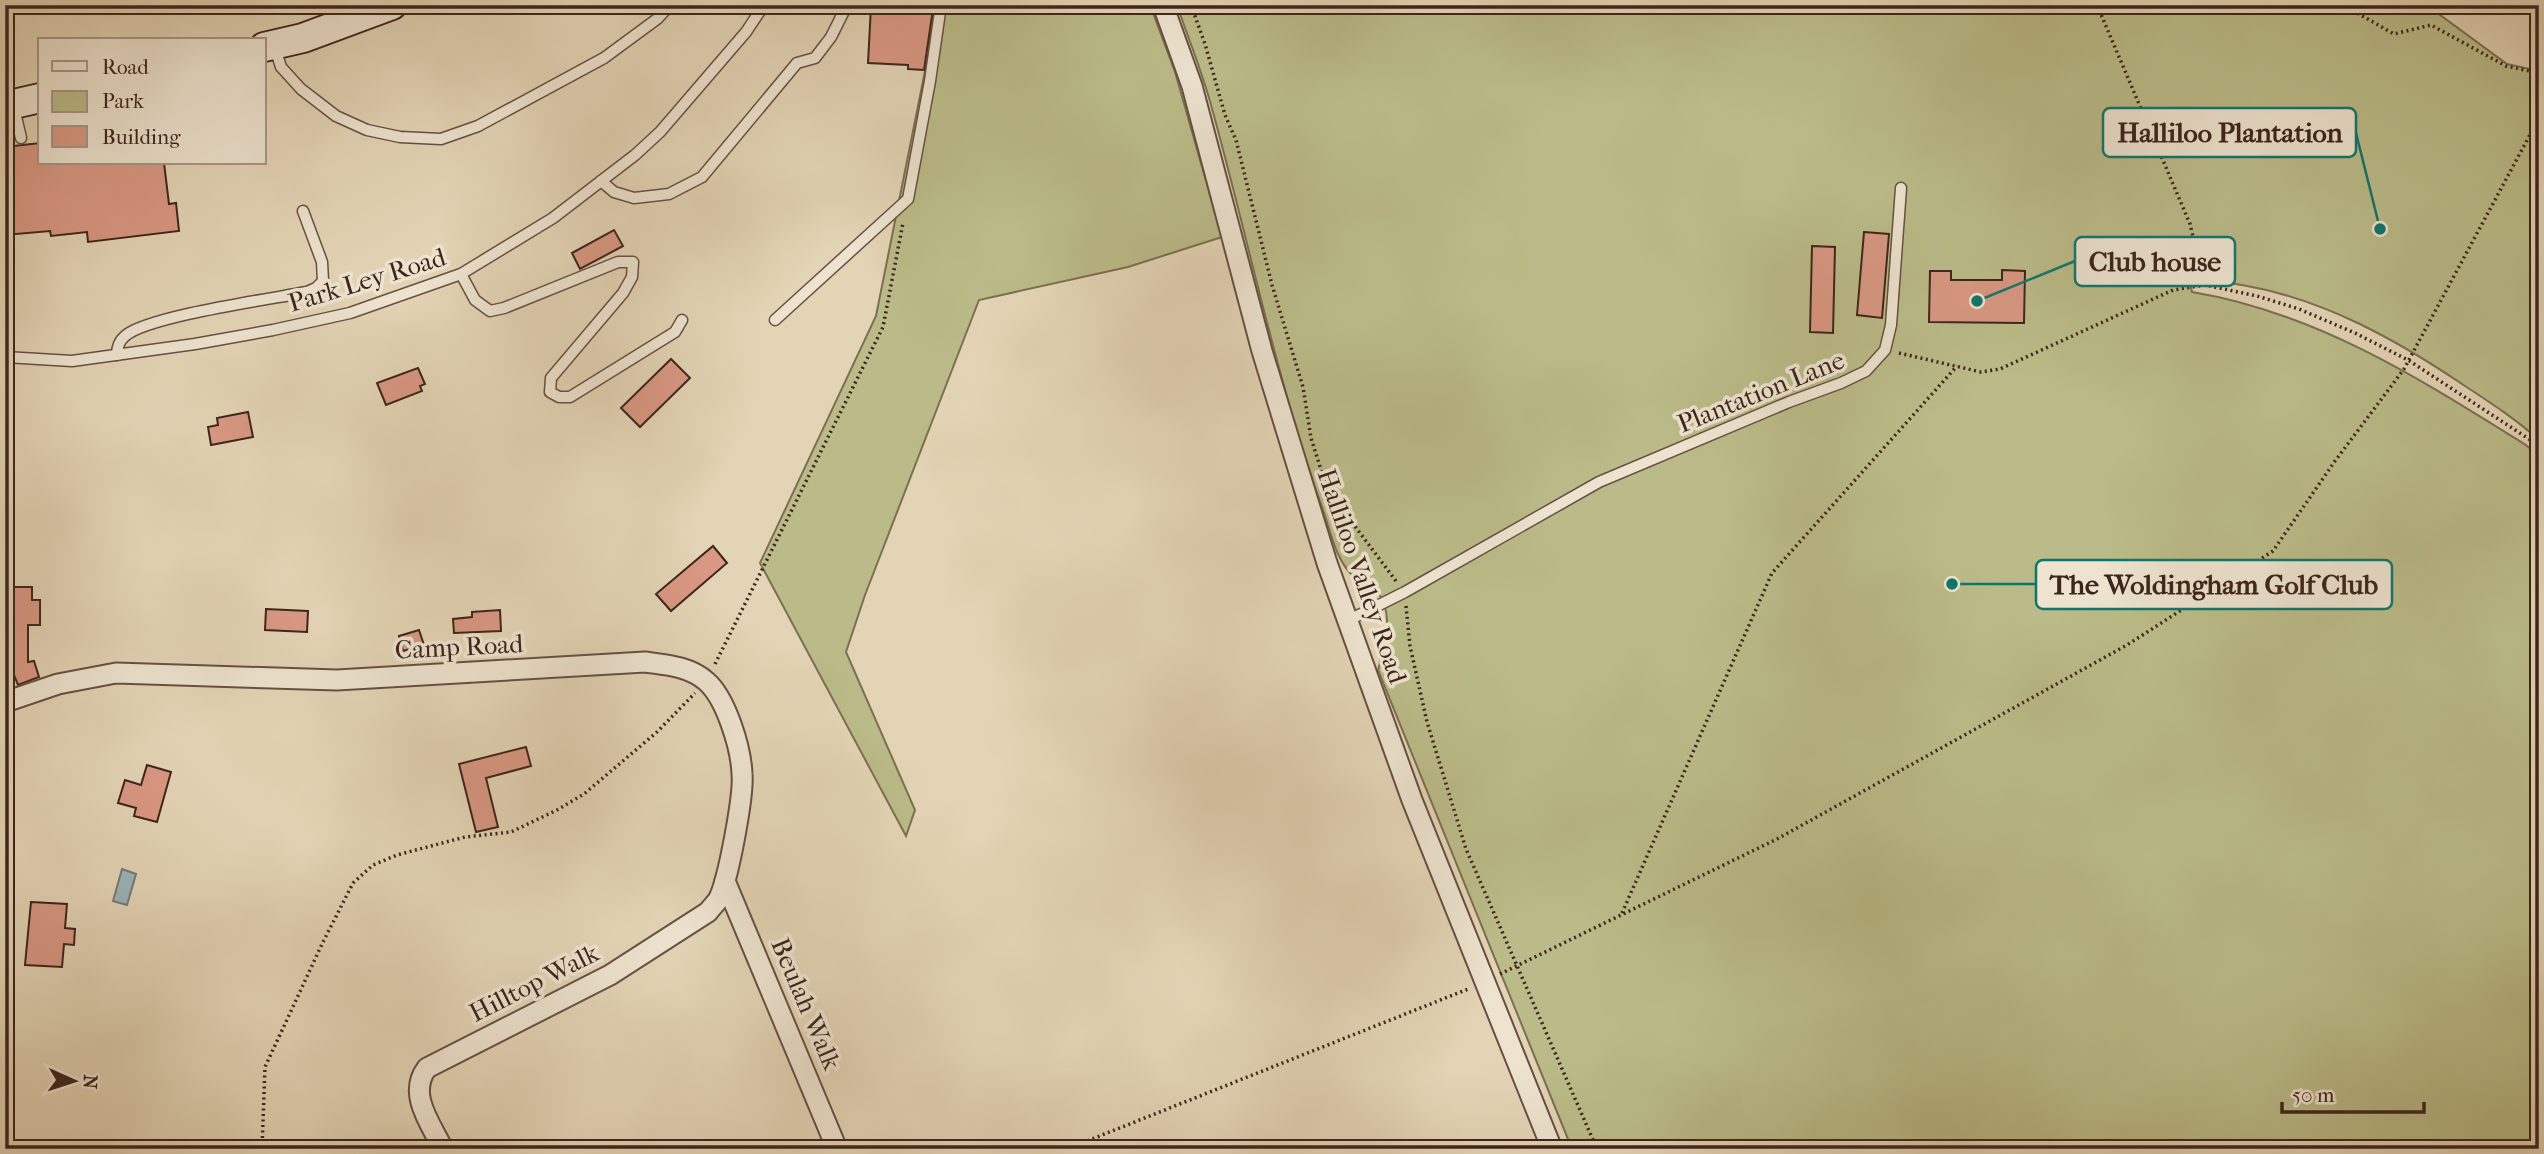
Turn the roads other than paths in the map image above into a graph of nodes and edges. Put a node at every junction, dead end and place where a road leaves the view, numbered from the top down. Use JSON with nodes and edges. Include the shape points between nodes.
{"nodes":[{"id":1,"x":392,"y":5,"type":"edge"},
{"id":2,"x":670,"y":5,"type":"edge"},
{"id":3,"x":764,"y":5,"type":"edge"},
{"id":4,"x":847,"y":5,"type":"edge"},
{"id":5,"x":940,"y":5,"type":"edge"},
{"id":6,"x":1163,"y":5,"type":"edge"},
{"id":7,"x":269,"y":46,"type":"edge"},
{"id":8,"x":20,"y":103,"type":"edge"},
{"id":9,"x":21,"y":138,"type":"dead end"},
{"id":10,"x":601,"y":181,"type":"junction"},
{"id":11,"x":1901,"y":188,"type":"dead end"},
{"id":12,"x":303,"y":211,"type":"dead end"},
{"id":13,"x":461,"y":274,"type":"junction"},
{"id":14,"x":682,"y":320,"type":"dead end"},
{"id":15,"x":775,"y":320,"type":"dead end"},
{"id":16,"x":117,"y":355,"type":"junction"},
{"id":17,"x":5,"y":357,"type":"edge"},
{"id":18,"x":1347,"y":621,"type":"junction"},
{"id":19,"x":5,"y":702,"type":"edge"},
{"id":20,"x":725,"y":881,"type":"junction"},
{"id":21,"x":443,"y":1149,"type":"edge"},
{"id":22,"x":837,"y":1149,"type":"edge"},
{"id":23,"x":1552,"y":1149,"type":"edge"}],
"edges":[{"from":1,"to":7,"type":"street"},
{"from":2,"to":7,"type":"lane","via":[[604,58],[478,126],[441,139],[367,130],[336,116],[301,89]]},
{"from":3,"to":10,"type":"lane","name":"Park Ley Road","via":[[660,132]]},
{"from":4,"to":10,"type":"lane","via":[[815,58],[797,63],[702,177],[669,194],[634,198],[614,192]]},
{"from":5,"to":15,"type":"lane","via":[[908,199]]},
{"from":6,"to":18,"type":"street","name":"Halliloo Valley Road","via":[[1192,86],[1262,351]]},
{"from":8,"to":9,"type":"lane"},
{"from":10,"to":13,"type":"lane","name":"Park Ley Road","via":[[553,218]]},
{"from":11,"to":18,"type":"lane","name":"Plantation Lane","via":[[1891,325],[1885,350],[1866,372],[1599,482]]},
{"from":12,"to":16,"type":"lane","via":[[322,262],[323,281],[316,288],[155,323],[126,335]]},
{"from":13,"to":14,"type":"lane","via":[[475,300],[490,311],[618,262],[632,262],[632,276],[623,293],[551,378],[550,392],[559,397],[570,397],[675,332]]},
{"from":13,"to":16,"type":"lane","name":"Park Ley Road","via":[[310,323]]},
{"from":16,"to":17,"type":"lane","name":"Park Ley Road","via":[[72,361]]},
{"from":18,"to":23,"type":"street","name":"Halliloo Valley Road","via":[[1412,800]]},
{"from":19,"to":20,"type":"street","name":"Camp Road","via":[[58,684],[116,673],[338,680],[645,662],[674,666],[691,671],[718,695],[743,774]]},
{"from":20,"to":21,"type":"street","name":"Hilltop Walk","via":[[708,912],[610,975],[427,1068],[419,1083],[420,1101]]},
{"from":20,"to":22,"type":"street","name":"Beulah Walk"}]}
